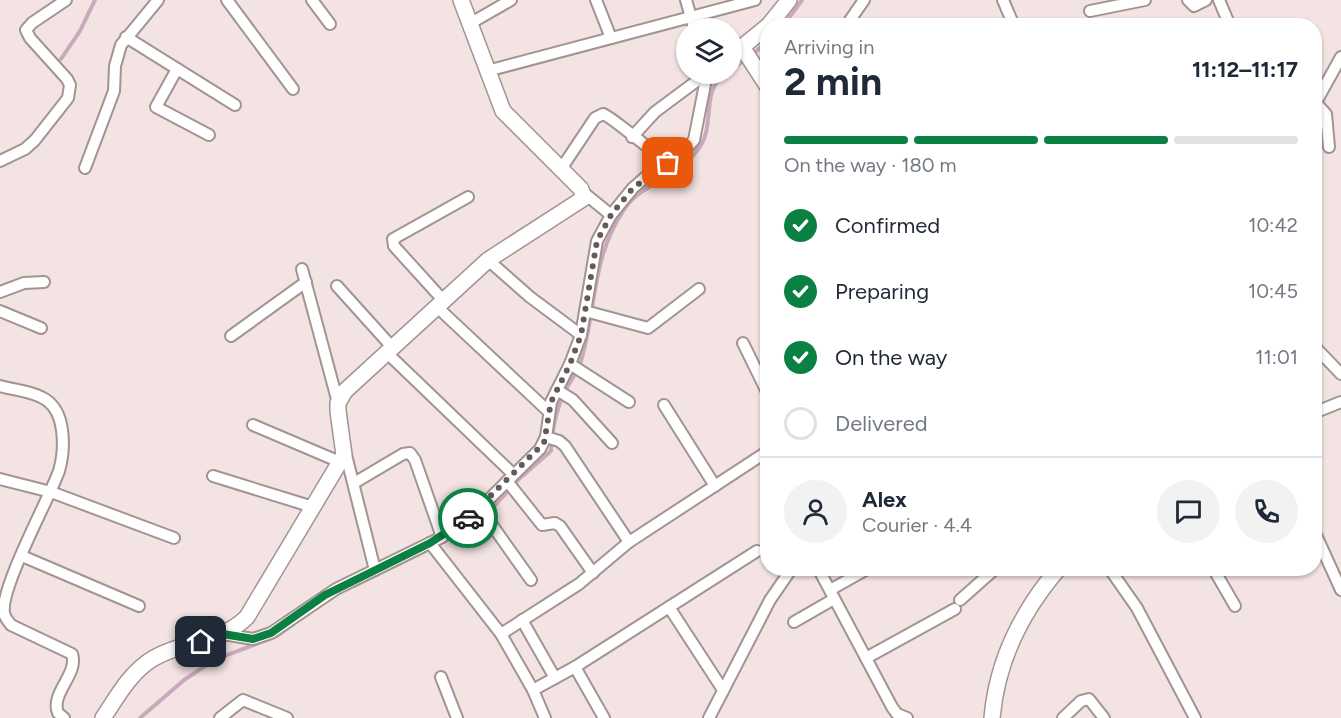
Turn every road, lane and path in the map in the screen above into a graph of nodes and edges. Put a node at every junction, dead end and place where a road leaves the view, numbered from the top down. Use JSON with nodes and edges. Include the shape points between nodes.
{"nodes":[{"id":1,"x":66,"y":0,"type":"edge"},
{"id":2,"x":158,"y":0,"type":"edge"},
{"id":3,"x":227,"y":0,"type":"edge"},
{"id":4,"x":312,"y":0,"type":"edge"},
{"id":5,"x":461,"y":0,"type":"edge"},
{"id":6,"x":510,"y":0,"type":"edge"},
{"id":7,"x":596,"y":0,"type":"edge"},
{"id":8,"x":686,"y":0,"type":"edge"},
{"id":9,"x":755,"y":0,"type":"edge"},
{"id":10,"x":789,"y":0,"type":"edge"},
{"id":11,"x":864,"y":0,"type":"edge"},
{"id":12,"x":1004,"y":0,"type":"edge"},
{"id":13,"x":1145,"y":0,"type":"edge"},
{"id":14,"x":1188,"y":0,"type":"edge"},
{"id":15,"x":1206,"y":0,"type":"edge"},
{"id":16,"x":1219,"y":0,"type":"edge"},
{"id":17,"x":1090,"y":11,"type":"dead end"},
{"id":18,"x":690,"y":15,"type":"junction"},
{"id":19,"x":691,"y":18,"type":"edge"},
{"id":20,"x":774,"y":18,"type":"edge"},
{"id":21,"x":852,"y":18,"type":"edge"},
{"id":22,"x":1011,"y":18,"type":"edge"},
{"id":23,"x":1227,"y":18,"type":"edge"},
{"id":24,"x":471,"y":23,"type":"junction"},
{"id":25,"x":330,"y":24,"type":"dead end"},
{"id":26,"x":760,"y":34,"type":"edge"},
{"id":27,"x":126,"y":37,"type":"junction"},
{"id":28,"x":611,"y":38,"type":"junction"},
{"id":29,"x":743,"y":53,"type":"edge"},
{"id":30,"x":1339,"y":65,"type":"edge"},
{"id":31,"x":177,"y":69,"type":"junction"},
{"id":32,"x":487,"y":71,"type":"junction"},
{"id":33,"x":760,"y":76,"type":"edge"},
{"id":34,"x":693,"y":84,"type":"edge"},
{"id":35,"x":705,"y":84,"type":"edge"},
{"id":36,"x":293,"y":89,"type":"dead end"},
{"id":37,"x":1322,"y":93,"type":"edge"},
{"id":38,"x":235,"y":105,"type":"dead end"},
{"id":39,"x":1322,"y":110,"type":"edge"},
{"id":40,"x":209,"y":135,"type":"dead end"},
{"id":41,"x":632,"y":137,"type":"junction"},
{"id":42,"x":1329,"y":147,"type":"dead end"},
{"id":43,"x":0,"y":161,"type":"edge"},
{"id":44,"x":668,"y":163,"type":"junction"},
{"id":45,"x":84,"y":168,"type":"dead end"},
{"id":46,"x":561,"y":169,"type":"junction"},
{"id":47,"x":584,"y":193,"type":"junction"},
{"id":48,"x":468,"y":197,"type":"dead end"},
{"id":49,"x":611,"y":215,"type":"junction"},
{"id":50,"x":488,"y":260,"type":"junction"},
{"id":51,"x":302,"y":269,"type":"dead end"},
{"id":52,"x":44,"y":282,"type":"dead end"},
{"id":53,"x":306,"y":282,"type":"junction"},
{"id":54,"x":338,"y":286,"type":"dead end"},
{"id":55,"x":699,"y":290,"type":"dead end"},
{"id":56,"x":0,"y":292,"type":"edge"},
{"id":57,"x":440,"y":303,"type":"junction"},
{"id":58,"x":0,"y":311,"type":"edge"},
{"id":59,"x":591,"y":312,"type":"junction"},
{"id":60,"x":41,"y":328,"type":"dead end"},
{"id":61,"x":581,"y":335,"type":"junction"},
{"id":62,"x":231,"y":336,"type":"dead end"},
{"id":63,"x":743,"y":343,"type":"dead end"},
{"id":64,"x":389,"y":350,"type":"junction"},
{"id":65,"x":1322,"y":354,"type":"edge"},
{"id":66,"x":575,"y":368,"type":"junction"},
{"id":67,"x":1341,"y":374,"type":"edge"},
{"id":68,"x":760,"y":378,"type":"edge"},
{"id":69,"x":0,"y":386,"type":"edge"},
{"id":70,"x":562,"y":393,"type":"junction"},
{"id":71,"x":629,"y":402,"type":"dead end"},
{"id":72,"x":1341,"y":402,"type":"edge"},
{"id":73,"x":338,"y":403,"type":"junction"},
{"id":74,"x":664,"y":405,"type":"dead end"},
{"id":75,"x":1322,"y":410,"type":"edge"},
{"id":76,"x":548,"y":411,"type":"junction"},
{"id":77,"x":253,"y":425,"type":"dead end"},
{"id":78,"x":550,"y":438,"type":"junction"},
{"id":79,"x":612,"y":443,"type":"dead end"},
{"id":80,"x":342,"y":455,"type":"junction"},
{"id":81,"x":760,"y":460,"type":"edge"},
{"id":82,"x":213,"y":476,"type":"dead end"},
{"id":83,"x":0,"y":479,"type":"edge"},
{"id":84,"x":511,"y":482,"type":"junction"},
{"id":85,"x":354,"y":483,"type":"junction"},
{"id":86,"x":715,"y":486,"type":"junction"},
{"id":87,"x":51,"y":492,"type":"junction"},
{"id":88,"x":313,"y":507,"type":"junction"},
{"id":89,"x":483,"y":513,"type":"junction"},
{"id":90,"x":442,"y":537,"type":"junction"},
{"id":91,"x":174,"y":538,"type":"dead end"},
{"id":92,"x":629,"y":542,"type":"junction"},
{"id":93,"x":432,"y":548,"type":"junction"},
{"id":94,"x":1322,"y":548,"type":"edge"},
{"id":95,"x":757,"y":552,"type":"dead end"},
{"id":96,"x":22,"y":556,"type":"junction"},
{"id":97,"x":375,"y":570,"type":"junction"},
{"id":98,"x":593,"y":573,"type":"junction"},
{"id":99,"x":0,"y":574,"type":"edge"},
{"id":100,"x":786,"y":576,"type":"edge"},
{"id":101,"x":822,"y":576,"type":"edge"},
{"id":102,"x":858,"y":576,"type":"edge"},
{"id":103,"x":988,"y":576,"type":"edge"},
{"id":104,"x":1052,"y":576,"type":"edge"},
{"id":105,"x":1115,"y":576,"type":"edge"},
{"id":106,"x":1218,"y":576,"type":"edge"},
{"id":107,"x":11,"y":578,"type":"junction"},
{"id":108,"x":531,"y":580,"type":"dead end"},
{"id":109,"x":1341,"y":590,"type":"edge"},
{"id":110,"x":832,"y":594,"type":"junction"},
{"id":111,"x":139,"y":606,"type":"dead end"},
{"id":112,"x":1235,"y":606,"type":"dead end"},
{"id":113,"x":669,"y":607,"type":"junction"},
{"id":114,"x":522,"y":620,"type":"junction"},
{"id":115,"x":794,"y":622,"type":"dead end"},
{"id":116,"x":223,"y":634,"type":"junction"},
{"id":117,"x":501,"y":634,"type":"junction"},
{"id":118,"x":866,"y":658,"type":"junction"},
{"id":119,"x":575,"y":667,"type":"junction"},
{"id":120,"x":441,"y":677,"type":"dead end"},
{"id":121,"x":555,"y":678,"type":"junction"},
{"id":122,"x":533,"y":690,"type":"junction"},
{"id":123,"x":723,"y":690,"type":"junction"},
{"id":124,"x":64,"y":718,"type":"edge"},
{"id":125,"x":103,"y":718,"type":"edge"},
{"id":126,"x":220,"y":718,"type":"edge"},
{"id":127,"x":286,"y":718,"type":"edge"},
{"id":128,"x":457,"y":718,"type":"edge"},
{"id":129,"x":545,"y":718,"type":"edge"},
{"id":130,"x":604,"y":718,"type":"edge"},
{"id":131,"x":709,"y":718,"type":"edge"},
{"id":132,"x":907,"y":718,"type":"edge"},
{"id":133,"x":992,"y":718,"type":"edge"},
{"id":134,"x":1063,"y":718,"type":"edge"},
{"id":135,"x":1104,"y":718,"type":"edge"},
{"id":136,"x":1195,"y":718,"type":"edge"}],
"edges":[{"from":1,"to":43,"type":"street","via":[[26,30],[70,85],[68,98],[25,149]]},
{"from":2,"to":27,"type":"street"},
{"from":3,"to":36,"type":"street"},
{"from":4,"to":25,"type":"street"},
{"from":5,"to":24,"type":"street"},
{"from":6,"to":24,"type":"street"},
{"from":7,"to":28,"type":"street"},
{"from":8,"to":18,"type":"street"},
{"from":9,"to":18,"type":"street"},
{"from":10,"to":20,"type":"street"},
{"from":11,"to":21,"type":"street"},
{"from":12,"to":22,"type":"street"},
{"from":13,"to":17,"type":"street"},
{"from":14,"to":15,"type":"street","via":[[1194,6]]},
{"from":16,"to":23,"type":"street"},
{"from":18,"to":19,"type":"street"},
{"from":18,"to":28,"type":"street"},
{"from":24,"to":32,"type":"street"},
{"from":26,"to":29,"type":"street"},
{"from":27,"to":31,"type":"street"},
{"from":27,"to":45,"type":"street","via":[[116,58],[114,91]]},
{"from":28,"to":32,"type":"street"},
{"from":29,"to":33,"type":"street"},
{"from":30,"to":37,"type":"street"},
{"from":31,"to":38,"type":"street"},
{"from":31,"to":40,"type":"street","via":[[156,107]]},
{"from":32,"to":46,"type":"street","via":[[503,111]]},
{"from":34,"to":41,"type":"street","via":[[660,108]]},
{"from":35,"to":44,"type":"street","via":[[694,140]]},
{"from":39,"to":42,"type":"street","via":[[1326,114]]},
{"from":41,"to":44,"type":"street"},
{"from":41,"to":46,"type":"street","via":[[611,117],[599,115]]},
{"from":44,"to":49,"type":"street","via":[[633,188]]},
{"from":46,"to":47,"type":"street"},
{"from":47,"to":49,"type":"street"},
{"from":47,"to":50,"type":"street","via":[[584,198],[574,206]]},
{"from":48,"to":57,"type":"street","via":[[393,239],[394,246]]},
{"from":49,"to":59,"type":"street","via":[[594,253]]},
{"from":50,"to":57,"type":"street"},
{"from":50,"to":61,"type":"street"},
{"from":51,"to":53,"type":"street"},
{"from":52,"to":56,"type":"street","via":[[24,283]]},
{"from":53,"to":62,"type":"street"},
{"from":53,"to":73,"type":"street"},
{"from":54,"to":64,"type":"street"},
{"from":55,"to":59,"type":"street","via":[[648,328]]},
{"from":57,"to":64,"type":"street"},
{"from":57,"to":76,"type":"street"},
{"from":58,"to":60,"type":"street"},
{"from":59,"to":61,"type":"street"},
{"from":61,"to":66,"type":"street"},
{"from":63,"to":68,"type":"street"},
{"from":64,"to":73,"type":"street","via":[[345,391]]},
{"from":64,"to":84,"type":"street"},
{"from":65,"to":67,"type":"street"},
{"from":66,"to":70,"type":"street"},
{"from":66,"to":71,"type":"street"},
{"from":69,"to":87,"type":"street","via":[[48,400],[59,411],[63,452]]},
{"from":70,"to":76,"type":"street"},
{"from":70,"to":79,"type":"street"},
{"from":72,"to":75,"type":"street"},
{"from":73,"to":80,"type":"street"},
{"from":74,"to":86,"type":"street"},
{"from":76,"to":78,"type":"street"},
{"from":77,"to":80,"type":"street"},
{"from":78,"to":84,"type":"street"},
{"from":78,"to":92,"type":"street","via":[[565,446]]},
{"from":80,"to":85,"type":"street"},
{"from":80,"to":88,"type":"street"},
{"from":81,"to":86,"type":"street"},
{"from":82,"to":88,"type":"street"},
{"from":83,"to":87,"type":"street"},
{"from":84,"to":89,"type":"street"},
{"from":84,"to":98,"type":"street","via":[[542,525],[560,526]]},
{"from":85,"to":90,"type":"street","via":[[410,453]]},
{"from":85,"to":97,"type":"street"},
{"from":86,"to":92,"type":"street"},
{"from":87,"to":91,"type":"street"},
{"from":87,"to":96,"type":"street"},
{"from":88,"to":116,"type":"street","via":[[256,605],[241,624]]},
{"from":89,"to":90,"type":"street"},
{"from":89,"to":108,"type":"street"},
{"from":90,"to":93,"type":"street"},
{"from":92,"to":98,"type":"street"},
{"from":93,"to":97,"type":"street"},
{"from":93,"to":117,"type":"street"},
{"from":94,"to":109,"type":"street"},
{"from":95,"to":113,"type":"street"},
{"from":96,"to":107,"type":"street"},
{"from":96,"to":111,"type":"street"},
{"from":97,"to":116,"type":"street","via":[[325,595],[271,633],[253,639]]},
{"from":98,"to":114,"type":"street"},
{"from":99,"to":107,"type":"street"},
{"from":100,"to":123,"type":"street"},
{"from":101,"to":110,"type":"street"},
{"from":102,"to":110,"type":"street"},
{"from":103,"to":118,"type":"street","via":[[958,604]]},
{"from":104,"to":133,"type":"street","via":[[1026,611],[1008,648],[996,687]]},
{"from":105,"to":136,"type":"street","via":[[1137,608]]},
{"from":106,"to":112,"type":"street"},
{"from":107,"to":124,"type":"street","via":[[3,607],[6,619],[72,654],[72,665],[56,701],[58,713]]},
{"from":110,"to":115,"type":"street"},
{"from":110,"to":118,"type":"street"},
{"from":113,"to":119,"type":"street"},
{"from":113,"to":123,"type":"street"},
{"from":114,"to":117,"type":"street"},
{"from":114,"to":121,"type":"street"},
{"from":116,"to":125,"type":"street","via":[[153,658],[131,678]]},
{"from":117,"to":122,"type":"street"},
{"from":118,"to":132,"type":"street","via":[[892,707]]},
{"from":119,"to":121,"type":"street"},
{"from":119,"to":130,"type":"street"},
{"from":120,"to":128,"type":"street"},
{"from":121,"to":122,"type":"street"},
{"from":122,"to":129,"type":"street"},
{"from":123,"to":131,"type":"street"},
{"from":126,"to":127,"type":"street","via":[[243,700]]},
{"from":134,"to":135,"type":"street","via":[[1081,701],[1089,699]]}]}
